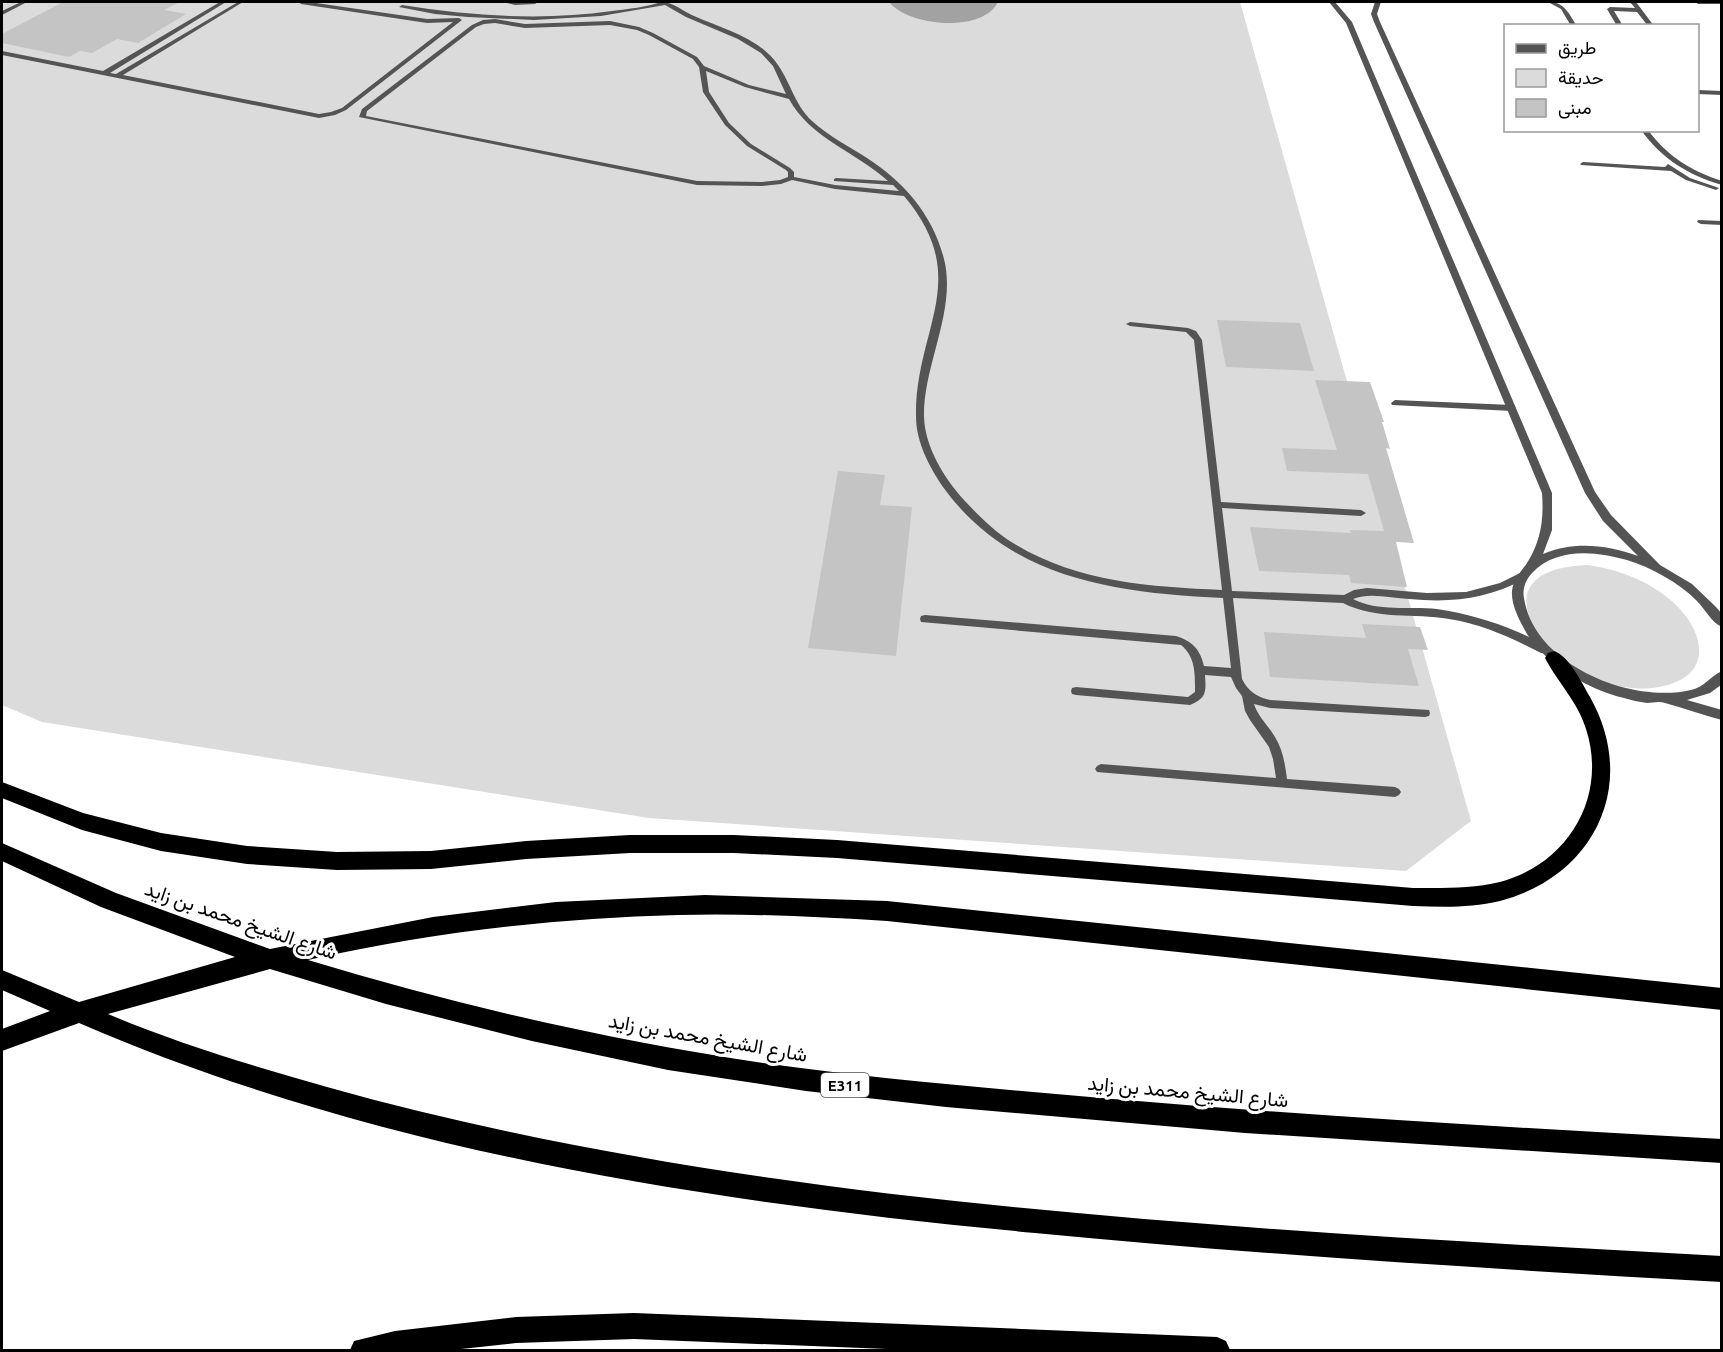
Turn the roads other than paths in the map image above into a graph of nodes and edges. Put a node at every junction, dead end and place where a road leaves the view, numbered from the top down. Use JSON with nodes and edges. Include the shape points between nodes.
{"nodes":[{"id":1,"x":24,"y":2,"type":"edge"},
{"id":2,"x":223,"y":2,"type":"edge"},
{"id":3,"x":241,"y":2,"type":"edge"},
{"id":4,"x":301,"y":2,"type":"edge"},
{"id":5,"x":506,"y":2,"type":"edge"},
{"id":6,"x":535,"y":2,"type":"edge"},
{"id":7,"x":646,"y":2,"type":"edge"},
{"id":8,"x":665,"y":2,"type":"edge"},
{"id":9,"x":1332,"y":2,"type":"edge"},
{"id":10,"x":1378,"y":2,"type":"edge"},
{"id":11,"x":1551,"y":2,"type":"edge"},
{"id":12,"x":1633,"y":2,"type":"edge"},
{"id":13,"x":1698,"y":2,"type":"edge"},
{"id":14,"x":1722,"y":2,"type":"edge"},
{"id":15,"x":1564,"y":3,"type":"edge"},
{"id":16,"x":403,"y":4,"type":"edge"},
{"id":17,"x":1639,"y":10,"type":"junction"},
{"id":18,"x":2,"y":13,"type":"edge"},
{"id":19,"x":391,"y":16,"type":"junction"},
{"id":20,"x":486,"y":16,"type":"junction"},
{"id":21,"x":574,"y":17,"type":"junction"},
{"id":22,"x":459,"y":20,"type":"junction"},
{"id":23,"x":1573,"y":24,"type":"edge"},
{"id":24,"x":1619,"y":24,"type":"edge"},
{"id":25,"x":1650,"y":24,"type":"edge"},
{"id":26,"x":2,"y":53,"type":"edge"},
{"id":27,"x":700,"y":65,"type":"junction"},
{"id":28,"x":103,"y":74,"type":"junction"},
{"id":29,"x":117,"y":76,"type":"junction"},
{"id":30,"x":786,"y":88,"type":"junction"},
{"id":31,"x":1699,"y":92,"type":"edge"},
{"id":32,"x":1722,"y":93,"type":"edge"},
{"id":33,"x":790,"y":97,"type":"junction"},
{"id":34,"x":1645,"y":132,"type":"edge"},
{"id":35,"x":1653,"y":144,"type":"junction"},
{"id":36,"x":1583,"y":164,"type":"dead end"},
{"id":37,"x":1672,"y":170,"type":"junction"},
{"id":38,"x":791,"y":175,"type":"junction"},
{"id":39,"x":896,"y":183,"type":"junction"},
{"id":40,"x":1722,"y":183,"type":"edge"},
{"id":41,"x":1722,"y":189,"type":"edge"},
{"id":42,"x":906,"y":194,"type":"junction"},
{"id":43,"x":1701,"y":222,"type":"dead end"},
{"id":44,"x":1722,"y":223,"type":"edge"},
{"id":45,"x":1130,"y":324,"type":"dead end"},
{"id":46,"x":1395,"y":403,"type":"dead end"},
{"id":47,"x":1512,"y":408,"type":"junction"},
{"id":48,"x":1218,"y":505,"type":"junction"},
{"id":49,"x":1361,"y":513,"type":"dead end"},
{"id":50,"x":1533,"y":564,"type":"junction"},
{"id":51,"x":1656,"y":567,"type":"junction"},
{"id":52,"x":1522,"y":576,"type":"junction"},
{"id":53,"x":1228,"y":595,"type":"junction"},
{"id":54,"x":1345,"y":599,"type":"junction"},
{"id":55,"x":925,"y":619,"type":"dead end"},
{"id":56,"x":1722,"y":623,"type":"edge"},
{"id":57,"x":1550,"y":654,"type":"junction"},
{"id":58,"x":1199,"y":670,"type":"junction"},
{"id":59,"x":1236,"y":673,"type":"junction"},
{"id":60,"x":1722,"y":676,"type":"edge"},
{"id":61,"x":1076,"y":691,"type":"dead end"},
{"id":62,"x":1247,"y":696,"type":"junction"},
{"id":63,"x":1661,"y":699,"type":"junction"},
{"id":64,"x":1425,"y":713,"type":"dead end"},
{"id":65,"x":1722,"y":715,"type":"edge"},
{"id":66,"x":1101,"y":770,"type":"dead end"},
{"id":67,"x":1282,"y":783,"type":"junction"},
{"id":68,"x":2,"y":790,"type":"edge"},
{"id":69,"x":1395,"y":792,"type":"dead end"},
{"id":70,"x":2,"y":852,"type":"edge"},
{"id":71,"x":2,"y":980,"type":"edge"},
{"id":72,"x":1722,"y":999,"type":"edge"},
{"id":73,"x":2,"y":1040,"type":"edge"},
{"id":74,"x":1722,"y":1151,"type":"edge"},
{"id":75,"x":1722,"y":1269,"type":"edge"},
{"id":76,"x":363,"y":1350,"type":"edge"},
{"id":77,"x":1217,"y":1350,"type":"edge"}],
"edges":[{"from":1,"to":18,"type":"lane"},
{"from":2,"to":28,"type":"lane"},
{"from":3,"to":29,"type":"lane"},
{"from":4,"to":19,"type":"lane"},
{"from":5,"to":6,"type":"lane"},
{"from":7,"to":21,"type":"lane"},
{"from":8,"to":21,"type":"lane","via":[[632,11]]},
{"from":8,"to":30,"type":"lane","via":[[765,54],[777,65]]},
{"from":9,"to":47,"type":"street","via":[[1349,22]]},
{"from":10,"to":51,"type":"street","via":[[1374,14],[1377,22],[1590,493],[1614,526]]},
{"from":11,"to":15,"type":"lane"},
{"from":12,"to":17,"type":"lane"},
{"from":13,"to":14,"type":"lane"},
{"from":15,"to":23,"type":"lane"},
{"from":16,"to":19,"type":"lane"},
{"from":16,"to":20,"type":"lane"},
{"from":17,"to":24,"type":"lane","via":[[1610,9]]},
{"from":17,"to":25,"type":"lane"},
{"from":19,"to":22,"type":"lane"},
{"from":20,"to":21,"type":"lane"},
{"from":20,"to":22,"type":"lane"},
{"from":22,"to":29,"type":"lane","via":[[339,112],[319,116]]},
{"from":26,"to":28,"type":"lane"},
{"from":27,"to":30,"type":"lane"},
{"from":27,"to":33,"type":"lane","via":[[754,88]]},
{"from":27,"to":38,"type":"lane","via":[[706,92],[727,124]]},
{"from":27,"to":38,"type":"lane","via":[[690,53],[625,25],[593,22],[525,26],[483,22],[361,115],[369,120],[697,183],[762,184],[781,182]]},
{"from":28,"to":29,"type":"lane"},
{"from":30,"to":33,"type":"lane"},
{"from":31,"to":32,"type":"lane"},
{"from":33,"to":39,"type":"lane","via":[[826,136]]},
{"from":34,"to":35,"type":"lane"},
{"from":35,"to":37,"type":"lane","via":[[1659,158]]},
{"from":35,"to":40,"type":"lane","via":[[1678,165]]},
{"from":36,"to":37,"type":"lane"},
{"from":37,"to":41,"type":"lane"},
{"from":38,"to":39,"type":"lane"},
{"from":38,"to":42,"type":"lane","via":[[847,188]]},
{"from":39,"to":42,"type":"lane"},
{"from":42,"to":53,"type":"lane","via":[[925,220],[942,264],[941,312],[920,391],[920,421],[929,452],[946,484],[971,515],[1003,543],[1044,565],[1092,581],[1142,590]]},
{"from":43,"to":44,"type":"lane"},
{"from":45,"to":48,"type":"lane","via":[[1181,329],[1197,336]]},
{"from":46,"to":47,"type":"lane"},
{"from":47,"to":50,"type":"street","via":[[1547,493],[1550,518],[1545,542]]},
{"from":48,"to":49,"type":"lane"},
{"from":48,"to":53,"type":"lane"},
{"from":50,"to":51,"type":"street","via":[[1550,554],[1599,550]]},
{"from":50,"to":52,"type":"street"},
{"from":51,"to":56,"type":"street","via":[[1682,582]]},
{"from":52,"to":54,"type":"lane","via":[[1481,595],[1455,598],[1367,592]]},
{"from":52,"to":57,"type":"street","via":[[1517,592],[1520,611],[1529,631]]},
{"from":53,"to":54,"type":"lane"},
{"from":53,"to":59,"type":"lane"},
{"from":54,"to":57,"type":"lane","via":[[1365,608],[1464,617],[1501,629]]},
{"from":55,"to":58,"type":"lane","via":[[1176,640],[1194,649]]},
{"from":57,"to":63,"type":"street","via":[[1605,687]]},
{"from":57,"to":68,"type":"highway","via":[[1582,698],[1599,741],[1603,784],[1591,824],[1564,858],[1524,883],[1472,897],[1413,897],[837,849],[734,844],[630,844],[431,860],[337,861],[247,855],[160,842],[82,821]]},
{"from":58,"to":59,"type":"lane"},
{"from":58,"to":61,"type":"lane","via":[[1200,694],[1190,701]]},
{"from":59,"to":62,"type":"lane"},
{"from":60,"to":63,"type":"street","via":[[1716,684],[1692,696]]},
{"from":62,"to":64,"type":"lane","via":[[1270,704]]},
{"from":62,"to":67,"type":"lane","via":[[1252,717],[1274,745]]},
{"from":63,"to":65,"type":"street"},
{"from":66,"to":67,"type":"lane"},
{"from":67,"to":69,"type":"lane"},
{"from":70,"to":74,"type":"highway","name":"شارع الشيخ محمد بن زايد","number":"E311","via":[[128,908],[246,951],[374,991],[510,1026],[655,1056],[805,1080],[995,1100],[1342,1128]]},
{"from":71,"to":75,"type":"highway","via":[[62,1009],[187,1057],[322,1101],[468,1138],[622,1168],[952,1214],[1358,1248]]},
{"from":72,"to":73,"type":"highway","via":[[887,911],[677,905],[489,920],[356,941],[243,965],[134,995]]},
{"from":76,"to":77,"type":"highway","via":[[516,1329],[634,1326]]}]}
